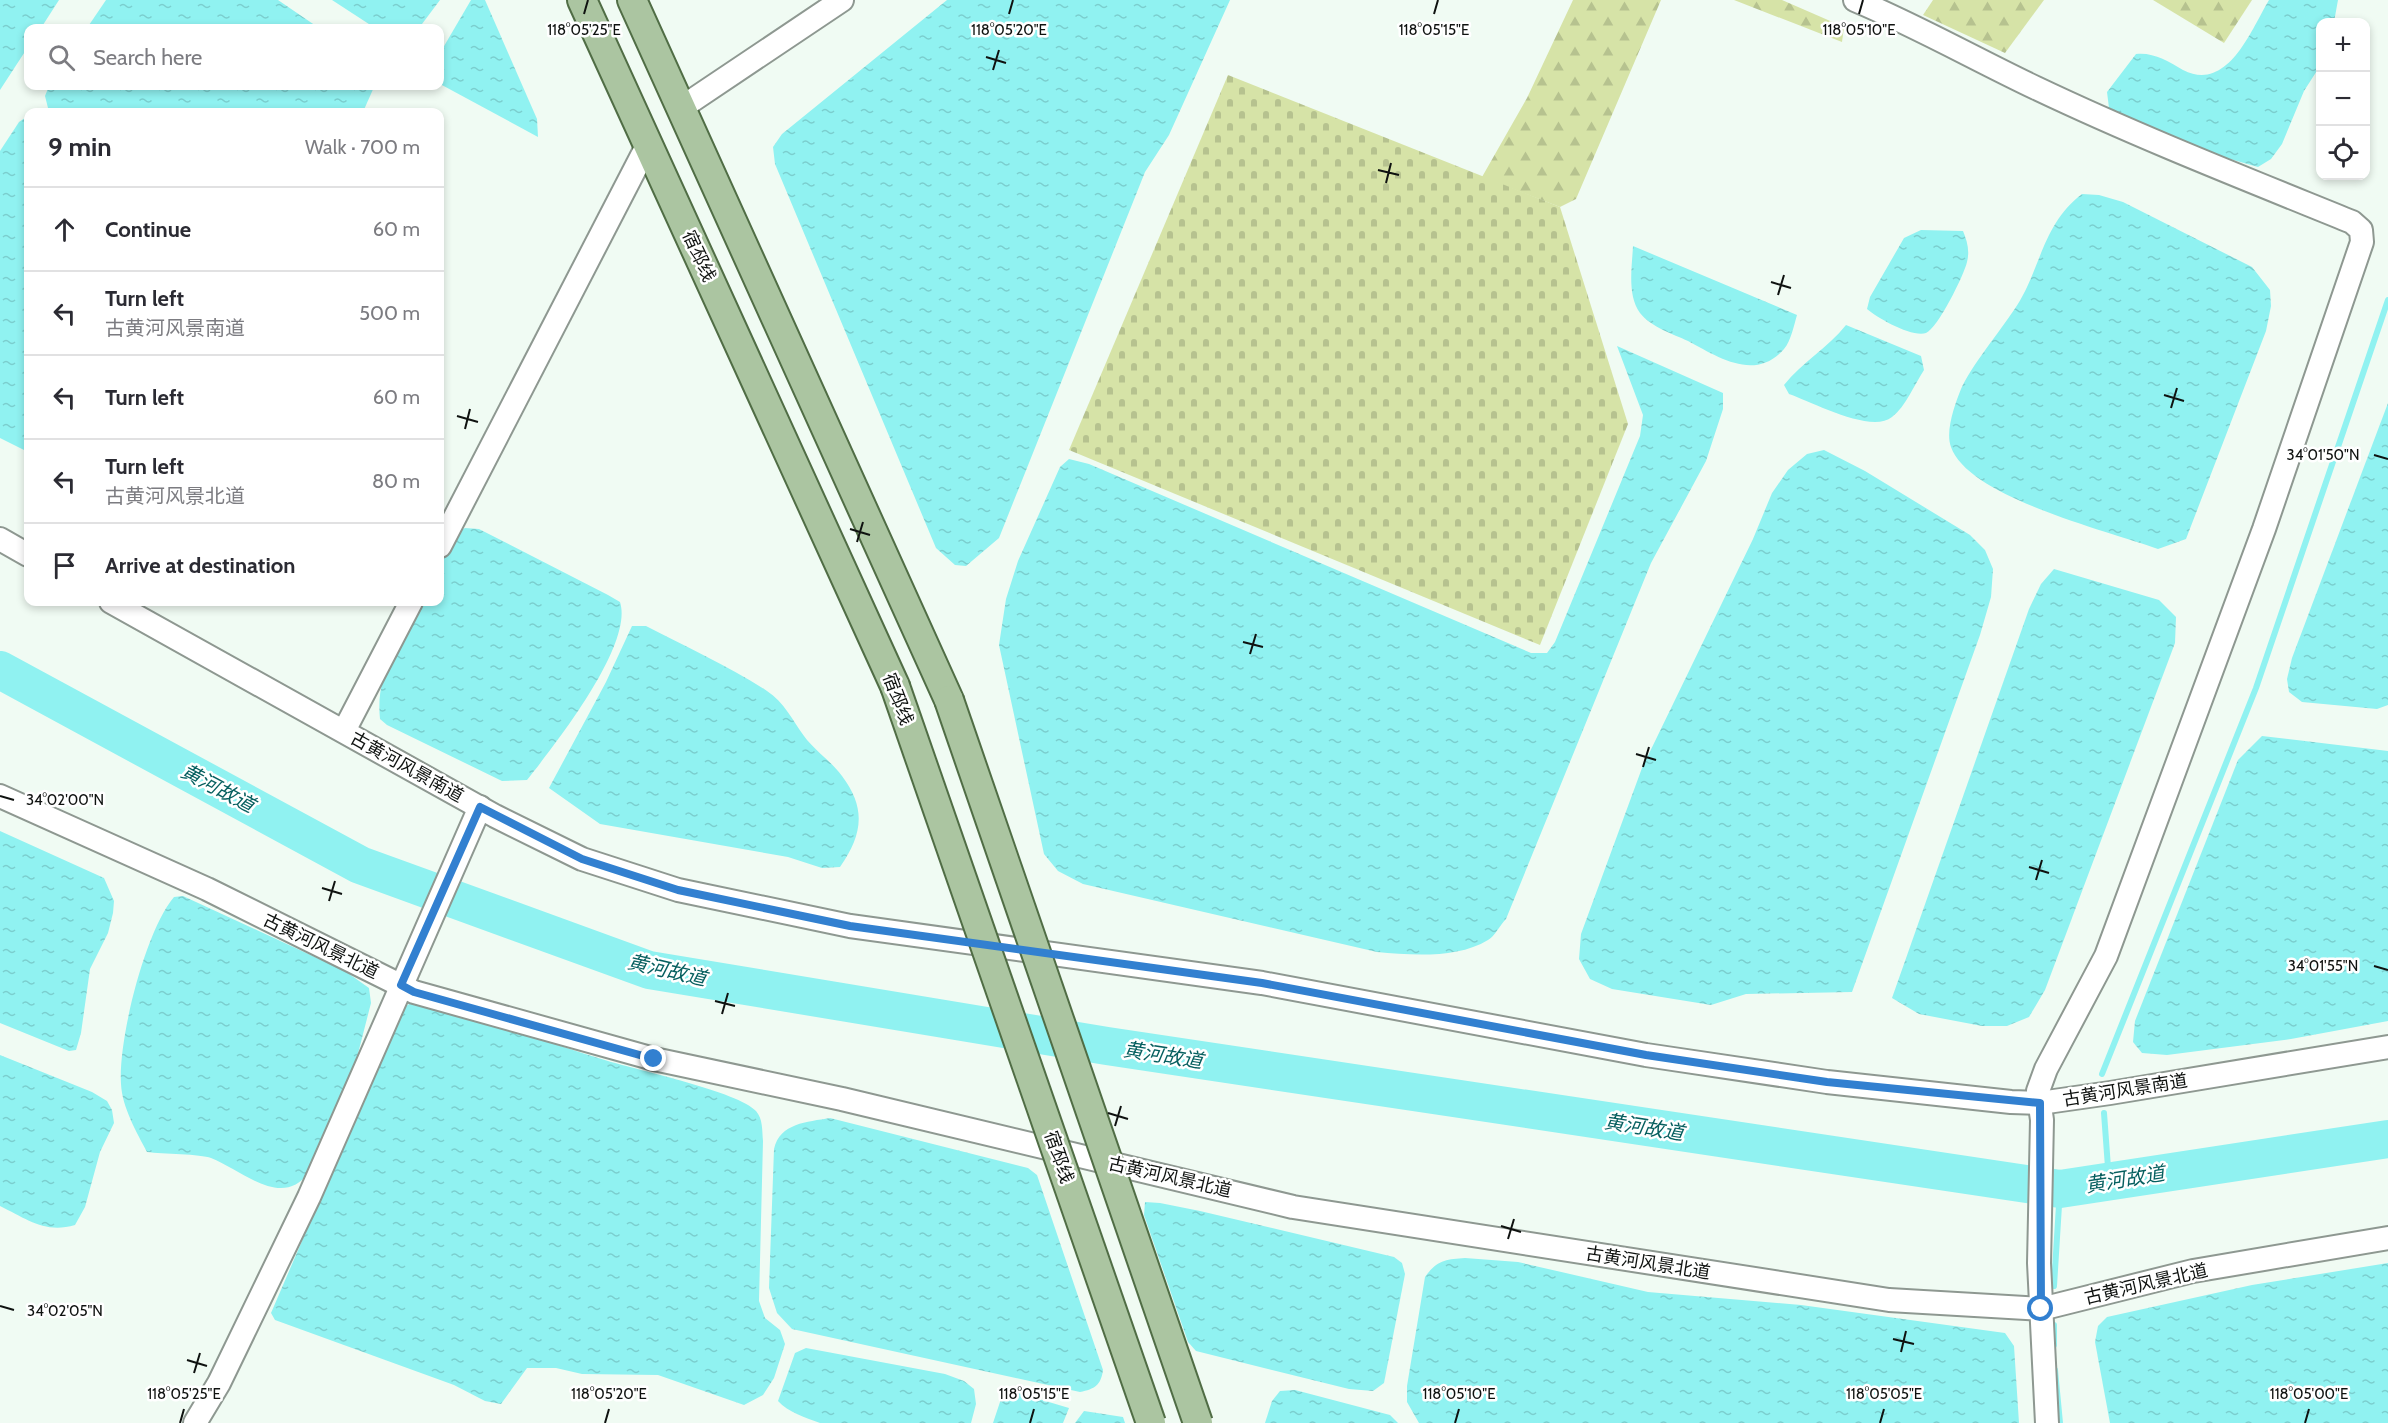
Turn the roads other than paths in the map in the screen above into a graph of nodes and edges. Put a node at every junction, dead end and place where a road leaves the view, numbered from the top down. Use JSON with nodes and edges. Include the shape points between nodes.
{"nodes":[{"id":1,"x":582,"y":0,"type":"edge"},
{"id":2,"x":632,"y":0,"type":"edge"},
{"id":3,"x":842,"y":0,"type":"edge"},
{"id":4,"x":1855,"y":0,"type":"edge"},
{"id":5,"x":681,"y":108,"type":"junction"},
{"id":6,"x":648,"y":144,"type":"junction"},
{"id":7,"x":444,"y":538,"type":"edge"},
{"id":8,"x":0,"y":539,"type":"edge"},
{"id":9,"x":24,"y":553,"type":"edge"},
{"id":10,"x":118,"y":606,"type":"edge"},
{"id":11,"x":409,"y":606,"type":"edge"},
{"id":12,"x":344,"y":731,"type":"junction"},
{"id":13,"x":0,"y":796,"type":"edge"},
{"id":14,"x":476,"y":815,"type":"junction"},
{"id":15,"x":405,"y":976,"type":"junction"},
{"id":16,"x":2388,"y":1047,"type":"edge"},
{"id":17,"x":2041,"y":1112,"type":"junction"},
{"id":18,"x":2388,"y":1238,"type":"edge"},
{"id":19,"x":2041,"y":1309,"type":"junction"},
{"id":20,"x":195,"y":1423,"type":"edge"},
{"id":21,"x":1151,"y":1423,"type":"edge"},
{"id":22,"x":1198,"y":1423,"type":"edge"},
{"id":23,"x":2047,"y":1423,"type":"edge"}],
"edges":[{"from":1,"to":6,"type":"main road","name":"宿邳线"},
{"from":2,"to":5,"type":"main road"},
{"from":3,"to":5,"type":"street"},
{"from":4,"to":17,"type":"street","via":[[2139,136],[2352,222],[2361,230],[2362,242],[2260,541],[2106,956],[2046,1070],[2038,1091]]},
{"from":5,"to":22,"type":"main road","bridge":true,"via":[[949,700]]},
{"from":6,"to":7,"type":"street"},
{"from":6,"to":21,"type":"main road","name":"宿邳线","bridge":true,"via":[[895,686]]},
{"from":8,"to":9,"type":"street"},
{"from":10,"to":12,"type":"street","name":"古黄河风景南道"},
{"from":11,"to":12,"type":"street"},
{"from":12,"to":14,"type":"street","name":"古黄河风景南道"},
{"from":13,"to":15,"type":"street","name":"古黄河风景北道"},
{"from":14,"to":15,"type":"street"},
{"from":14,"to":17,"type":"street","name":"古黄河风景南道","via":[[592,863],[678,890],[850,926],[1262,983],[1646,1055]]},
{"from":15,"to":19,"type":"street","name":"古黄河风景北道","via":[[414,992],[654,1059],[854,1102],[1293,1207],[1889,1300]]},
{"from":15,"to":20,"type":"street","via":[[309,1197],[219,1383]]},
{"from":16,"to":17,"type":"street","name":"古黄河风景南道"},
{"from":17,"to":19,"type":"street"},
{"from":18,"to":19,"type":"street","name":"古黄河风景北道","via":[[2193,1271]]},
{"from":19,"to":23,"type":"street"}]}
